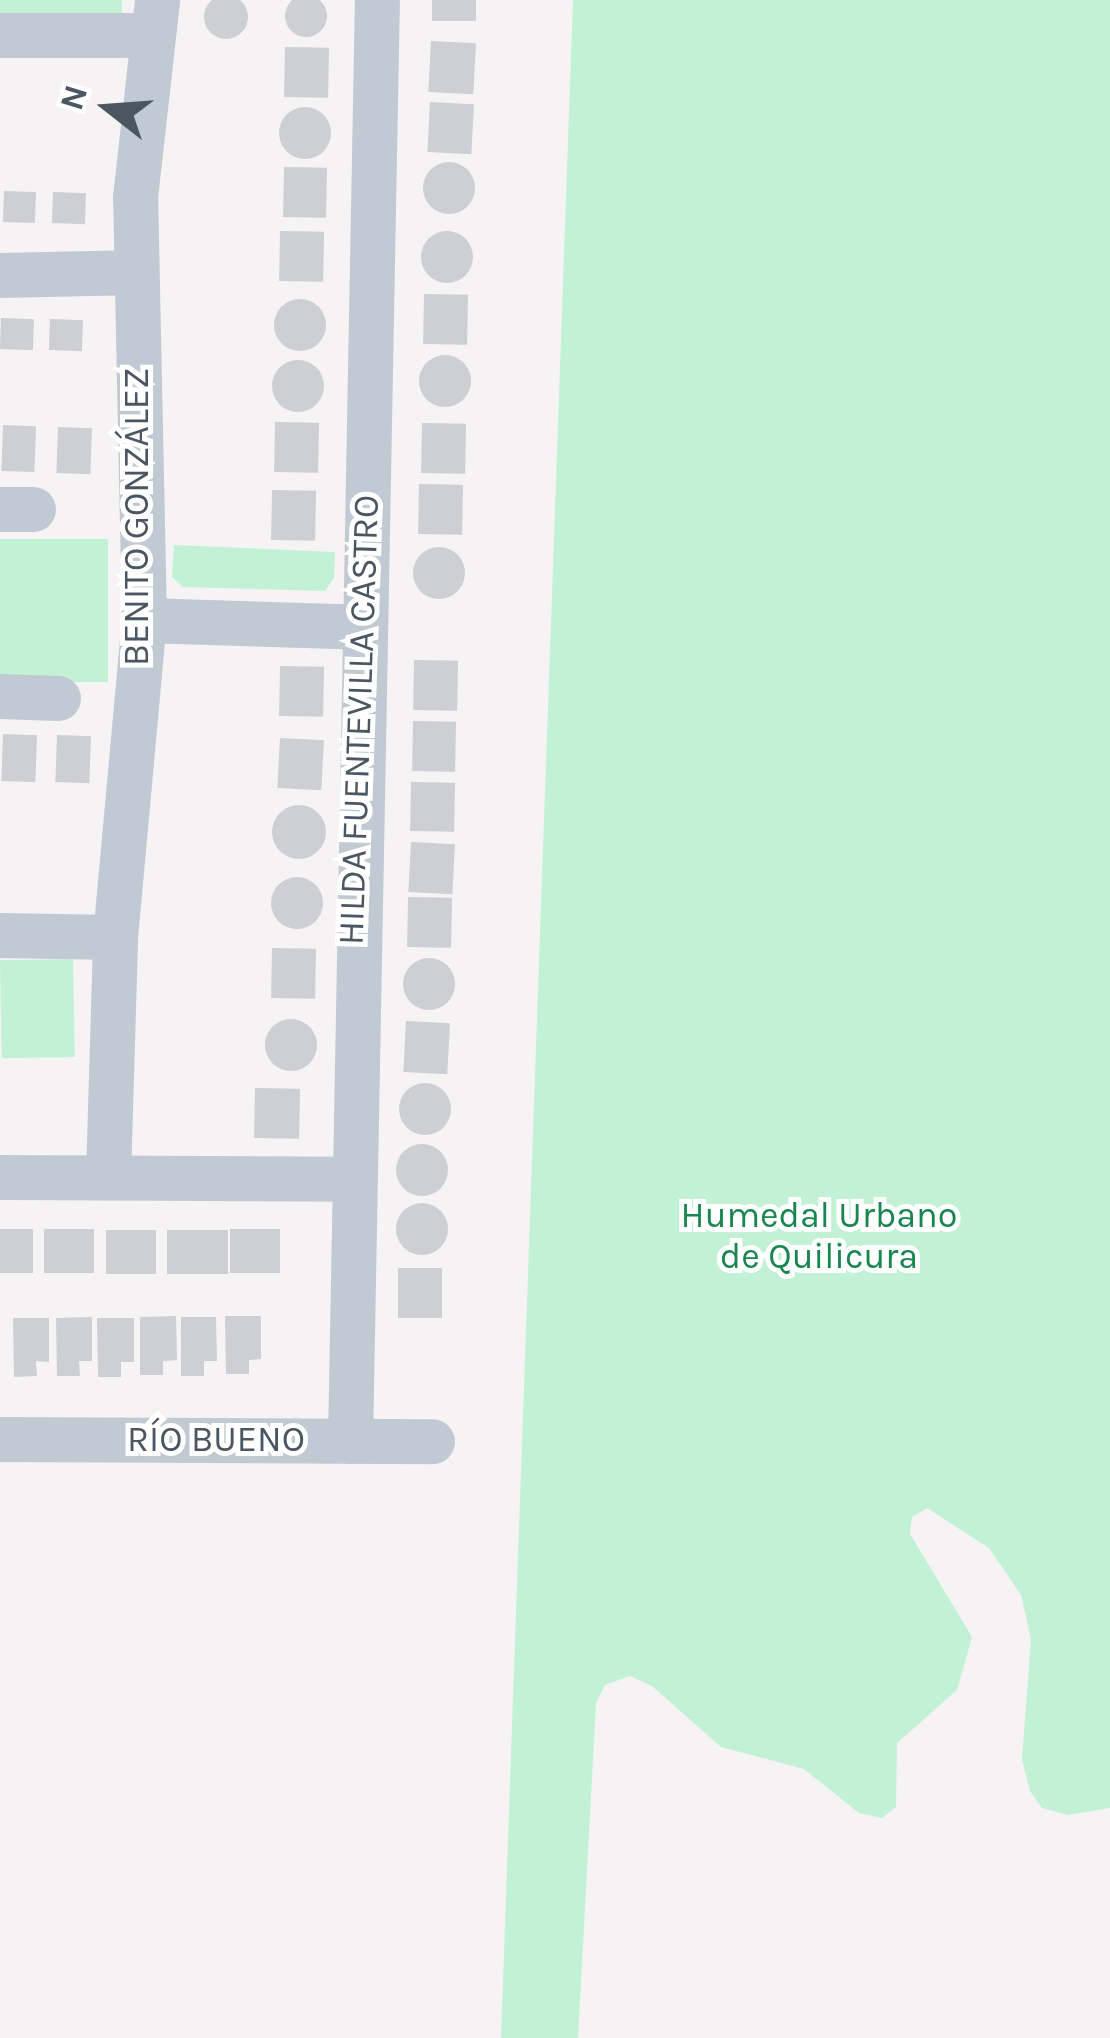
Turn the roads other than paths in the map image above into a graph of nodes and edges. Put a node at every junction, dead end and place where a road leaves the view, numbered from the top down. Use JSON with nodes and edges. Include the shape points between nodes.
{"nodes":[{"id":1,"x":376,"y":0,"type":"edge"},
{"id":2,"x":153,"y":18,"type":"edge"},
{"id":3,"x":0,"y":34,"type":"edge"},
{"id":4,"x":136,"y":272,"type":"junction"},
{"id":5,"x":0,"y":275,"type":"edge"},
{"id":6,"x":144,"y":620,"type":"junction"},
{"id":7,"x":362,"y":627,"type":"junction"},
{"id":8,"x":0,"y":696,"type":"edge"},
{"id":9,"x":58,"y":698,"type":"dead end"},
{"id":10,"x":0,"y":935,"type":"edge"},
{"id":11,"x":115,"y":937,"type":"junction"},
{"id":12,"x":0,"y":1177,"type":"edge"},
{"id":13,"x":108,"y":1177,"type":"junction"},
{"id":14,"x":350,"y":1179,"type":"junction"},
{"id":15,"x":0,"y":1439,"type":"edge"},
{"id":16,"x":350,"y":1441,"type":"junction"},
{"id":17,"x":432,"y":1441,"type":"dead end"}],
"edges":[{"from":1,"to":7,"type":"street","name":"HILDA FUENTEVILLA CASTRO"},
{"from":2,"to":3,"type":"street"},
{"from":2,"to":4,"type":"street","name":"BENITO GONZÁLEZ"},
{"from":4,"to":5,"type":"street"},
{"from":4,"to":6,"type":"street","name":"BENITO GONZÁLEZ"},
{"from":6,"to":7,"type":"street"},
{"from":6,"to":11,"type":"street","name":"BENITO GONZÁLEZ"},
{"from":7,"to":14,"type":"street","name":"HILDA FUENTEVILLA CASTRO"},
{"from":8,"to":9,"type":"street"},
{"from":10,"to":11,"type":"street"},
{"from":11,"to":13,"type":"street","name":"BENITO GONZÁLEZ"},
{"from":12,"to":13,"type":"street"},
{"from":13,"to":14,"type":"street"},
{"from":14,"to":16,"type":"street","name":"HILDA FUENTEVILLA CASTRO"},
{"from":15,"to":16,"type":"street","name":"RÍO BUENO"},
{"from":16,"to":17,"type":"street","name":"RÍO BUENO"}]}
